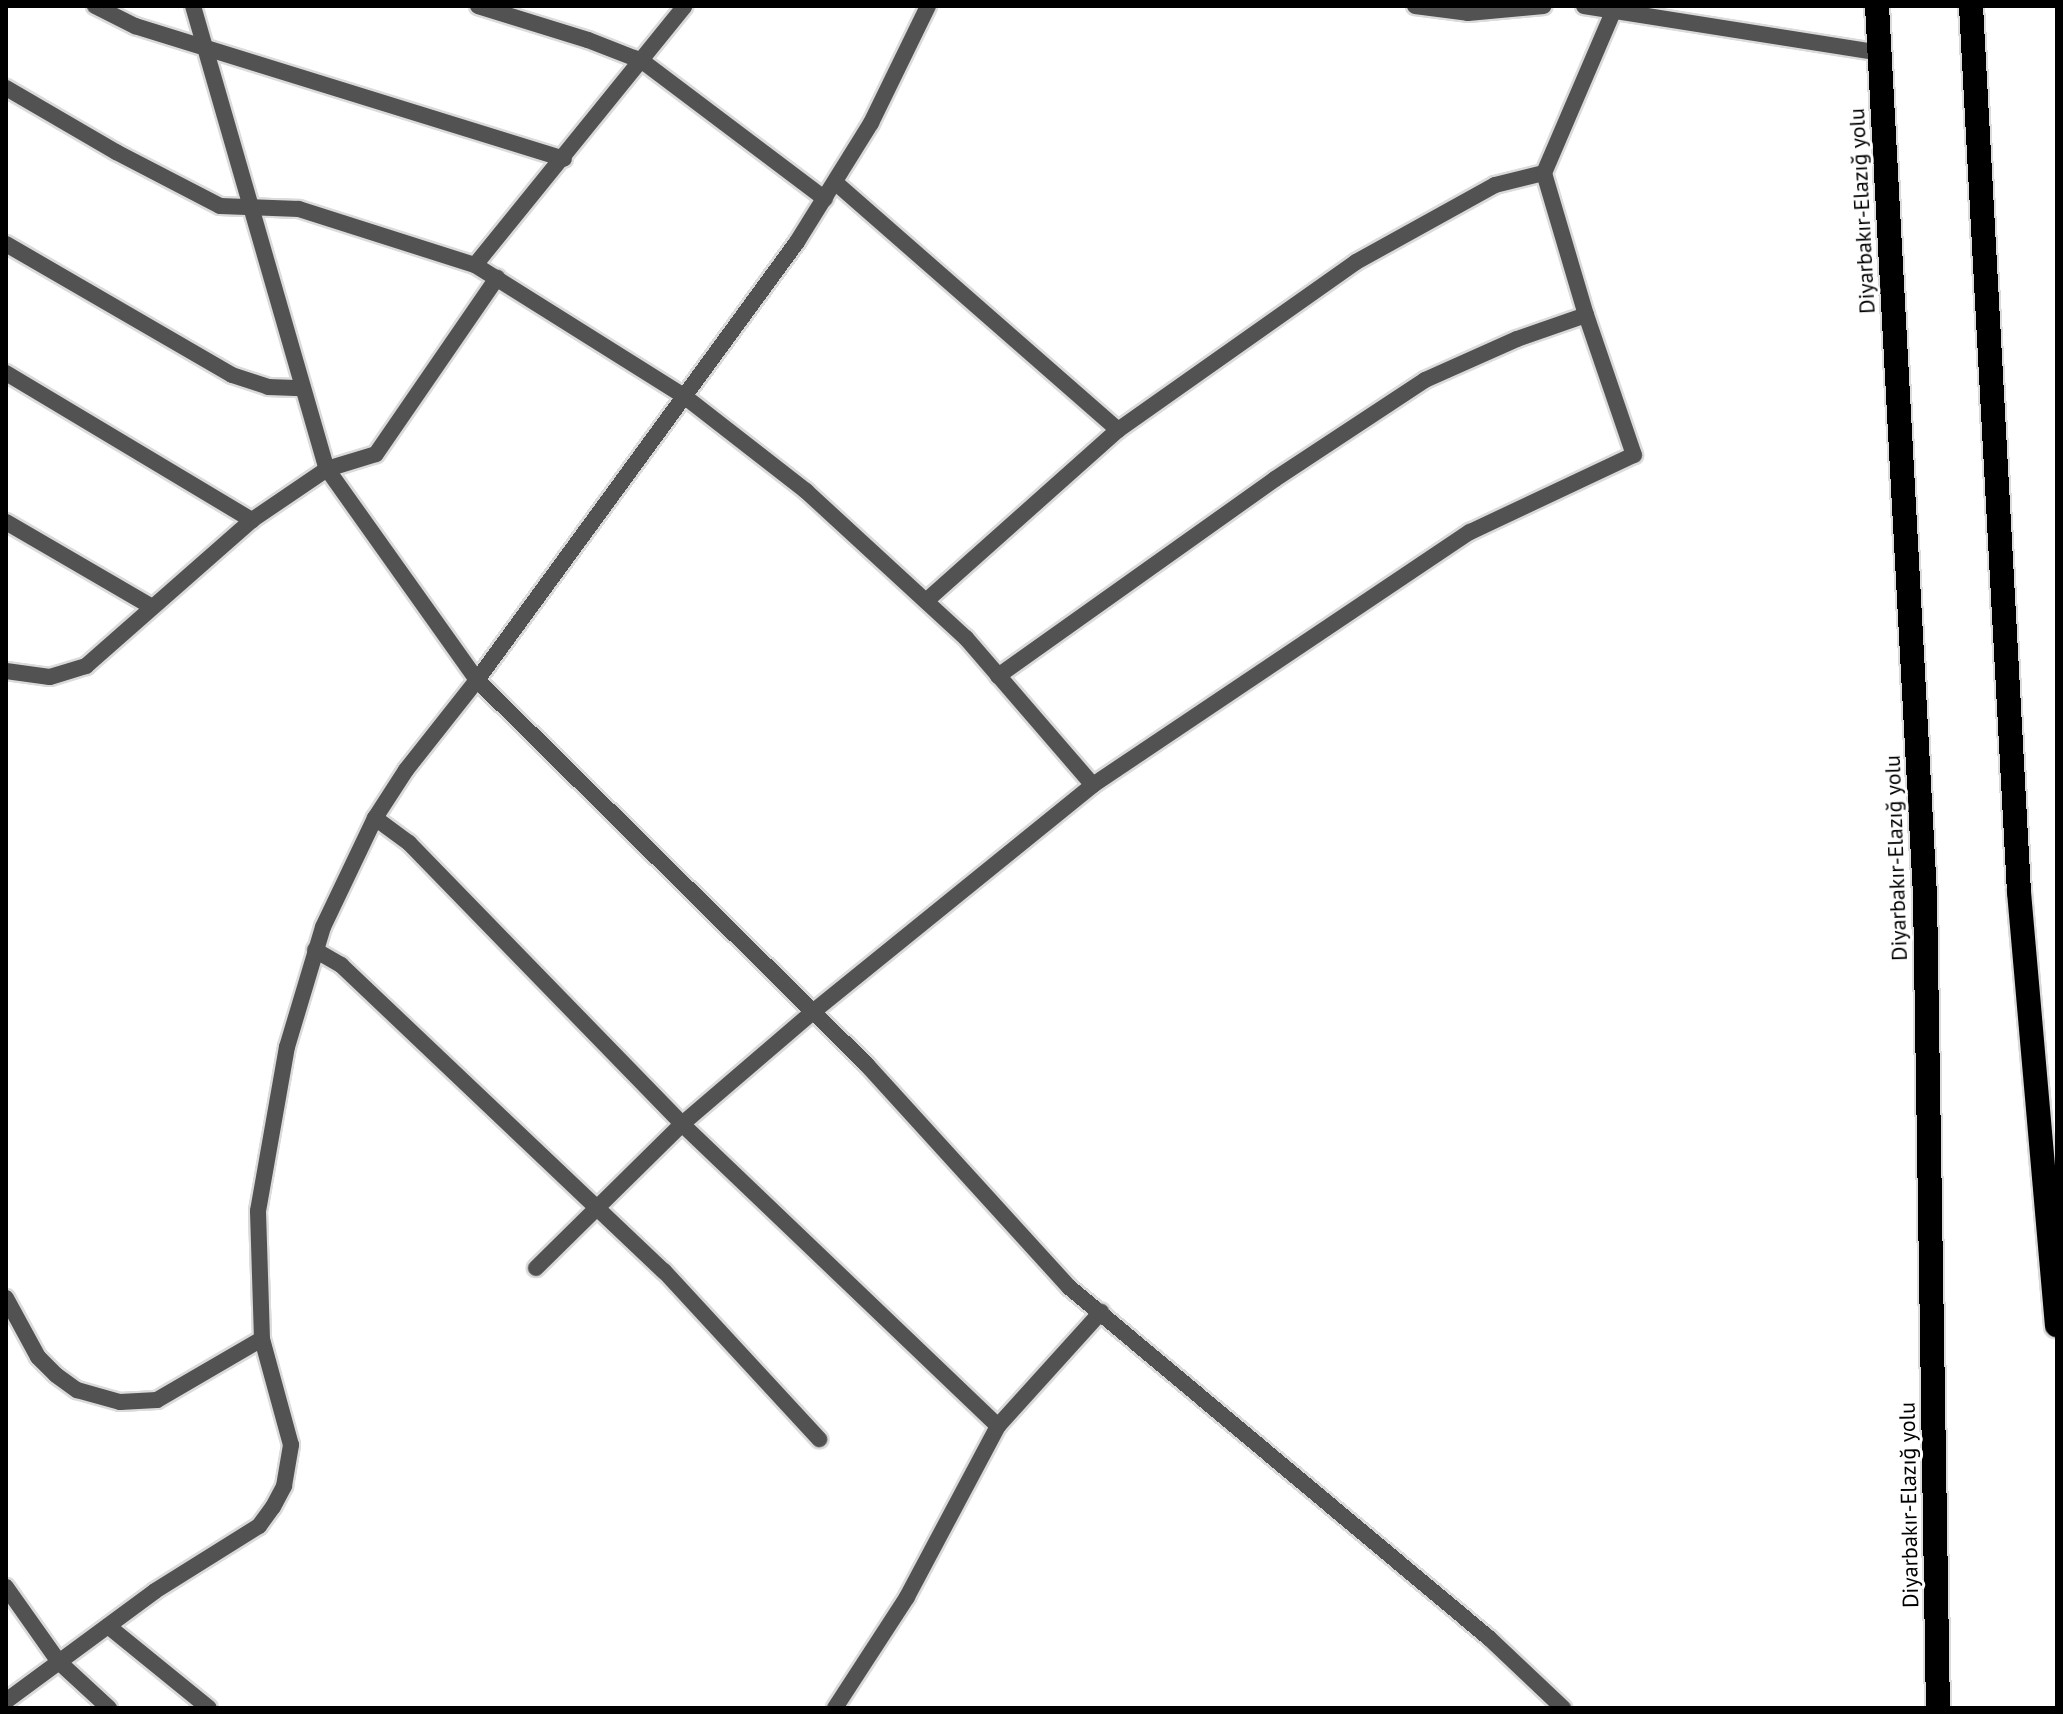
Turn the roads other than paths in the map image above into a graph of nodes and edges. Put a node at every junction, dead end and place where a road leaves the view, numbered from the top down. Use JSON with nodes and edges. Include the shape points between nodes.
{"nodes":[{"id":1,"x":95,"y":6,"type":"edge"},
{"id":2,"x":193,"y":6,"type":"edge"},
{"id":3,"x":478,"y":6,"type":"edge"},
{"id":4,"x":685,"y":6,"type":"edge"},
{"id":5,"x":1415,"y":6,"type":"edge"},
{"id":6,"x":1544,"y":6,"type":"edge"},
{"id":7,"x":1584,"y":6,"type":"edge"},
{"id":8,"x":1877,"y":6,"type":"edge"},
{"id":9,"x":1971,"y":6,"type":"edge"},
{"id":10,"x":925,"y":7,"type":"edge"},
{"id":11,"x":1614,"y":10,"type":"junction"},
{"id":12,"x":204,"y":48,"type":"junction"},
{"id":13,"x":1880,"y":53,"type":"junction"},
{"id":14,"x":642,"y":61,"type":"junction"},
{"id":15,"x":6,"y":88,"type":"edge"},
{"id":16,"x":564,"y":159,"type":"junction"},
{"id":17,"x":1544,"y":173,"type":"junction"},
{"id":18,"x":836,"y":183,"type":"junction"},
{"id":19,"x":825,"y":199,"type":"junction"},
{"id":20,"x":248,"y":205,"type":"junction"},
{"id":21,"x":6,"y":244,"type":"edge"},
{"id":22,"x":475,"y":265,"type":"junction"},
{"id":23,"x":497,"y":278,"type":"junction"},
{"id":24,"x":1586,"y":315,"type":"junction"},
{"id":25,"x":6,"y":373,"type":"edge"},
{"id":26,"x":302,"y":388,"type":"junction"},
{"id":27,"x":684,"y":396,"type":"junction"},
{"id":28,"x":1118,"y":430,"type":"junction"},
{"id":29,"x":327,"y":469,"type":"junction"},
{"id":30,"x":252,"y":520,"type":"junction"},
{"id":31,"x":6,"y":522,"type":"edge"},
{"id":32,"x":926,"y":601,"type":"junction"},
{"id":33,"x":152,"y":607,"type":"junction"},
{"id":34,"x":6,"y":671,"type":"edge"},
{"id":35,"x":998,"y":676,"type":"junction"},
{"id":36,"x":477,"y":680,"type":"junction"},
{"id":37,"x":1093,"y":785,"type":"junction"},
{"id":38,"x":375,"y":818,"type":"junction"},
{"id":39,"x":315,"y":950,"type":"junction"},
{"id":40,"x":814,"y":1011,"type":"junction"},
{"id":41,"x":682,"y":1124,"type":"junction"},
{"id":42,"x":597,"y":1208,"type":"junction"},
{"id":43,"x":536,"y":1268,"type":"dead end"},
{"id":44,"x":7,"y":1303,"type":"edge"},
{"id":45,"x":1101,"y":1312,"type":"junction"},
{"id":46,"x":2057,"y":1325,"type":"edge"},
{"id":47,"x":262,"y":1339,"type":"junction"},
{"id":48,"x":998,"y":1426,"type":"junction"},
{"id":49,"x":819,"y":1439,"type":"dead end"},
{"id":50,"x":6,"y":1587,"type":"edge"},
{"id":51,"x":108,"y":1626,"type":"junction"},
{"id":52,"x":59,"y":1662,"type":"junction"},
{"id":53,"x":6,"y":1701,"type":"edge"},
{"id":54,"x":190,"y":1702,"type":"edge"},
{"id":55,"x":109,"y":1708,"type":"edge"},
{"id":56,"x":209,"y":1708,"type":"edge"},
{"id":57,"x":835,"y":1708,"type":"edge"},
{"id":58,"x":1563,"y":1708,"type":"edge"},
{"id":59,"x":1938,"y":1708,"type":"edge"}],
"edges":[{"from":1,"to":12,"type":"street","via":[[135,26]]},
{"from":2,"to":12,"type":"street"},
{"from":3,"to":14,"type":"street"},
{"from":4,"to":14,"type":"street"},
{"from":5,"to":6,"type":"street","via":[[1468,13]]},
{"from":7,"to":11,"type":"street"},
{"from":8,"to":13,"type":"highway","name":"Diyarbakır-Elazığ yolu"},
{"from":9,"to":46,"type":"highway","via":[[2019,892]]},
{"from":10,"to":18,"type":"street","via":[[871,123]]},
{"from":11,"to":13,"type":"street"},
{"from":11,"to":17,"type":"street"},
{"from":12,"to":16,"type":"street"},
{"from":12,"to":20,"type":"street"},
{"from":13,"to":59,"type":"highway","name":"Diyarbakır-Elazığ yolu","via":[[1925,894]]},
{"from":14,"to":16,"type":"street"},
{"from":14,"to":19,"type":"street"},
{"from":15,"to":20,"type":"street","via":[[220,206]]},
{"from":16,"to":22,"type":"street"},
{"from":17,"to":24,"type":"street"},
{"from":17,"to":28,"type":"street","via":[[1495,185],[1356,262]]},
{"from":18,"to":19,"type":"street"},
{"from":18,"to":28,"type":"street"},
{"from":19,"to":27,"type":"street"},
{"from":20,"to":22,"type":"street","via":[[299,209]]},
{"from":20,"to":26,"type":"street"},
{"from":21,"to":26,"type":"street","via":[[232,375],[268,387]]},
{"from":22,"to":23,"type":"street"},
{"from":23,"to":27,"type":"street"},
{"from":23,"to":29,"type":"street","via":[[376,454]]},
{"from":24,"to":35,"type":"street","via":[[1425,380],[1275,479]]},
{"from":24,"to":37,"type":"street","via":[[1634,455],[1470,532]]},
{"from":25,"to":30,"type":"street"},
{"from":26,"to":29,"type":"street"},
{"from":27,"to":32,"type":"street","via":[[806,491]]},
{"from":27,"to":36,"type":"street"},
{"from":28,"to":32,"type":"street"},
{"from":29,"to":30,"type":"street"},
{"from":29,"to":36,"type":"street"},
{"from":30,"to":33,"type":"street"},
{"from":31,"to":33,"type":"street"},
{"from":32,"to":35,"type":"street"},
{"from":33,"to":34,"type":"street","via":[[86,666],[50,677]]},
{"from":35,"to":37,"type":"street"},
{"from":36,"to":38,"type":"street"},
{"from":36,"to":40,"type":"street"},
{"from":37,"to":40,"type":"street"},
{"from":38,"to":39,"type":"street"},
{"from":38,"to":41,"type":"street","via":[[409,843]]},
{"from":39,"to":42,"type":"street","via":[[341,965]]},
{"from":39,"to":47,"type":"street","via":[[287,1047],[258,1211]]},
{"from":40,"to":41,"type":"street"},
{"from":40,"to":45,"type":"street","via":[[1069,1287]]},
{"from":41,"to":42,"type":"street"},
{"from":41,"to":48,"type":"street"},
{"from":42,"to":43,"type":"street"},
{"from":42,"to":49,"type":"street","via":[[664,1271]]},
{"from":44,"to":47,"type":"street","via":[[38,1357],[56,1375],[77,1390],[120,1402],[157,1400]]},
{"from":45,"to":48,"type":"street"},
{"from":45,"to":58,"type":"street","via":[[1489,1638]]},
{"from":47,"to":51,"type":"street","via":[[291,1445],[284,1486],[273,1507],[259,1526]]},
{"from":48,"to":57,"type":"street","via":[[907,1597]]},
{"from":50,"to":52,"type":"street"},
{"from":51,"to":52,"type":"street"},
{"from":51,"to":54,"type":"street"},
{"from":52,"to":53,"type":"street"},
{"from":52,"to":55,"type":"street"},
{"from":54,"to":56,"type":"street"}]}
